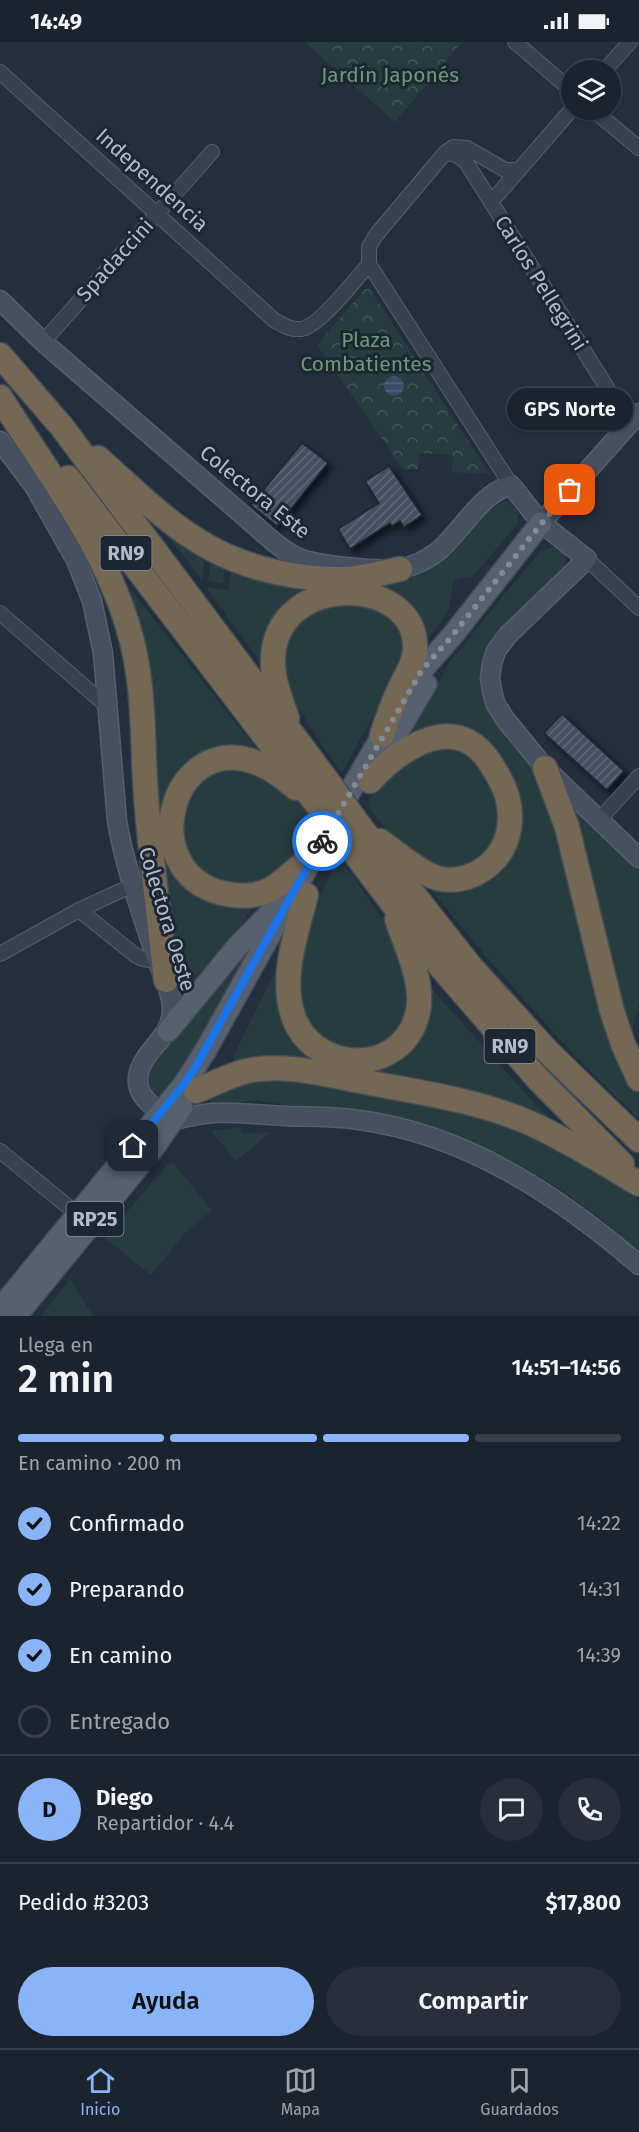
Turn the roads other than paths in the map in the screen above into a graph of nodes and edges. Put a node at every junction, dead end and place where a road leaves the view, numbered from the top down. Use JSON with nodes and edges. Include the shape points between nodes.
{"nodes":[{"id":1,"x":515,"y":42,"type":"edge"},
{"id":2,"x":630,"y":42,"type":"edge"},
{"id":3,"x":614,"y":60,"type":"edge"},
{"id":4,"x":0,"y":72,"type":"edge"},
{"id":5,"x":561,"y":82,"type":"edge"},
{"id":6,"x":562,"y":120,"type":"edge"},
{"id":7,"x":605,"y":120,"type":"edge"},
{"id":8,"x":639,"y":148,"type":"edge"},
{"id":9,"x":212,"y":152,"type":"dead end"},
{"id":10,"x":445,"y":153,"type":"junction"},
{"id":11,"x":519,"y":170,"type":"junction"},
{"id":12,"x":491,"y":202,"type":"junction"},
{"id":13,"x":156,"y":214,"type":"junction"},
{"id":14,"x":369,"y":264,"type":"junction"},
{"id":15,"x":0,"y":300,"type":"edge"},
{"id":16,"x":43,"y":342,"type":"junction"},
{"id":17,"x":0,"y":355,"type":"edge"},
{"id":18,"x":0,"y":397,"type":"edge"},
{"id":19,"x":634,"y":418,"type":"edge"},
{"id":20,"x":62,"y":428,"type":"junction"},
{"id":21,"x":0,"y":441,"type":"edge"},
{"id":22,"x":511,"y":485,"type":"junction"},
{"id":23,"x":541,"y":524,"type":"junction"},
{"id":24,"x":587,"y":559,"type":"junction"},
{"id":25,"x":400,"y":569,"type":"junction"},
{"id":26,"x":639,"y":608,"type":"edge"},
{"id":27,"x":0,"y":613,"type":"edge"},
{"id":28,"x":452,"y":636,"type":"junction"},
{"id":29,"x":108,"y":707,"type":"junction"},
{"id":30,"x":292,"y":735,"type":"junction"},
{"id":31,"x":382,"y":735,"type":"junction"},
{"id":32,"x":545,"y":768,"type":"junction"},
{"id":33,"x":639,"y":776,"type":"edge"},
{"id":34,"x":370,"y":781,"type":"junction"},
{"id":35,"x":324,"y":795,"type":"junction"},
{"id":36,"x":600,"y":819,"type":"junction"},
{"id":37,"x":355,"y":837,"type":"junction"},
{"id":38,"x":317,"y":850,"type":"junction"},
{"id":39,"x":639,"y":858,"type":"edge"},
{"id":40,"x":133,"y":885,"type":"junction"},
{"id":41,"x":303,"y":888,"type":"junction"},
{"id":42,"x":392,"y":902,"type":"junction"},
{"id":43,"x":79,"y":910,"type":"junction"},
{"id":44,"x":0,"y":954,"type":"edge"},
{"id":45,"x":162,"y":970,"type":"junction"},
{"id":46,"x":168,"y":1031,"type":"junction"},
{"id":47,"x":639,"y":1045,"type":"edge"},
{"id":48,"x":639,"y":1058,"type":"edge"},
{"id":49,"x":639,"y":1079,"type":"edge"},
{"id":50,"x":196,"y":1090,"type":"junction"},
{"id":51,"x":166,"y":1117,"type":"junction"},
{"id":52,"x":639,"y":1140,"type":"edge"},
{"id":53,"x":0,"y":1151,"type":"edge"},
{"id":54,"x":639,"y":1182,"type":"edge"},
{"id":55,"x":84,"y":1220,"type":"junction"},
{"id":56,"x":639,"y":1265,"type":"edge"},
{"id":57,"x":0,"y":1309,"type":"edge"},
{"id":58,"x":16,"y":1316,"type":"edge"}],
"edges":[{"from":1,"to":5,"type":"street"},
{"from":2,"to":3,"type":"street"},
{"from":4,"to":13,"type":"street","name":"Independencia"},
{"from":6,"to":11,"type":"street"},
{"from":7,"to":8,"type":"street"},
{"from":9,"to":13,"type":"street","name":"Spadaccini"},
{"from":10,"to":11,"type":"street","via":[[459,146],[505,170]]},
{"from":10,"to":12,"type":"street","name":"Carlos Pellegrini","via":[[466,162]]},
{"from":10,"to":14,"type":"street","via":[[376,235],[369,247]]},
{"from":11,"to":12,"type":"street"},
{"from":12,"to":19,"type":"street","name":"Carlos Pellegrini"},
{"from":13,"to":14,"type":"street","name":"Independencia","via":[[274,320],[288,328],[303,329],[316,323]]},
{"from":13,"to":16,"type":"street","name":"Spadaccini"},
{"from":14,"to":22,"type":"street"},
{"from":15,"to":16,"type":"street","name":"Colectora Este"},
{"from":16,"to":25,"type":"street","name":"Colectora Este","via":[[279,546],[316,563]]},
{"from":17,"to":20,"type":"highway","number":"RN9"},
{"from":18,"to":35,"type":"highway","number":"RN9"},
{"from":18,"to":45,"type":"highway","via":[[102,561],[128,626],[141,685]]},
{"from":19,"to":23,"type":"street","number":"RP25"},
{"from":20,"to":25,"type":"highway","via":[[168,519],[223,555],[270,570],[318,578],[347,579]]},
{"from":20,"to":30,"type":"highway","number":"RN9"},
{"from":21,"to":29,"type":"street","name":"Colectora Oeste","via":[[34,486],[86,582],[103,653]]},
{"from":22,"to":23,"type":"street"},
{"from":22,"to":25,"type":"street","name":"Colectora Este","via":[[494,492],[437,552]]},
{"from":23,"to":24,"type":"street"},
{"from":23,"to":28,"type":"main road","number":"RP25"},
{"from":24,"to":26,"type":"street"},
{"from":24,"to":32,"type":"street","via":[[508,635],[492,664],[490,678],[495,703]]},
{"from":27,"to":29,"type":"street"},
{"from":28,"to":31,"type":"main road","number":"RP25","via":[[422,670]]},
{"from":28,"to":34,"type":"main road","number":"RP25"},
{"from":29,"to":40,"type":"street","name":"Colectora Oeste","via":[[117,821]]},
{"from":30,"to":31,"type":"highway","via":[[276,679],[274,644],[288,616],[301,605],[345,593],[388,602],[399,610],[411,627],[416,646]]},
{"from":30,"to":35,"type":"highway","number":"RN9"},
{"from":31,"to":38,"type":"main road","number":"RP25"},
{"from":32,"to":36,"type":"street"},
{"from":32,"to":49,"type":"highway","via":[[567,827],[612,1011]]},
{"from":33,"to":36,"type":"street"},
{"from":34,"to":37,"type":"highway","via":[[392,760],[425,741],[442,737],[466,741],[483,753],[500,779],[511,815],[510,832],[495,860],[470,877],[452,880],[438,878]]},
{"from":34,"to":41,"type":"main road","number":"RP25"},
{"from":35,"to":37,"type":"highway","number":"RN9","bridge":true},
{"from":35,"to":38,"type":"highway","via":[[263,765],[218,759],[196,770],[181,787],[172,819],[172,836],[182,865],[201,884],[230,895],[272,888]]},
{"from":36,"to":39,"type":"street"},
{"from":37,"to":42,"type":"highway","number":"RN9"},
{"from":37,"to":52,"type":"highway","number":"RN9","via":[[549,1053]]},
{"from":38,"to":41,"type":"main road","number":"RP25"},
{"from":40,"to":43,"type":"street"},
{"from":40,"to":45,"type":"street","name":"Colectora Oeste"},
{"from":41,"to":42,"type":"highway","via":[[290,967],[292,1014],[308,1041],[335,1058],[349,1061],[368,1060],[396,1049],[407,1038],[418,1015],[415,972]]},
{"from":41,"to":46,"type":"main road","via":[[237,947]]},
{"from":41,"to":50,"type":"main road","number":"RP25","via":[[265,972]]},
{"from":41,"to":51,"type":"main road","number":"RP25"},
{"from":42,"to":54,"type":"highway","number":"RN9","via":[[440,966],[538,1079]]},
{"from":43,"to":44,"type":"street"},
{"from":43,"to":45,"type":"street","via":[[135,955]]},
{"from":45,"to":46,"type":"street","name":"Colectora Oeste","via":[[172,1013]]},
{"from":46,"to":51,"type":"street","via":[[146,1057],[137,1081],[141,1096]]},
{"from":47,"to":48,"type":"highway"},
{"from":50,"to":51,"type":"main road","number":"RP25"},
{"from":50,"to":54,"type":"highway","via":[[247,1071],[269,1068],[337,1076],[464,1102],[531,1124]]},
{"from":51,"to":55,"type":"main road","number":"RP25"},
{"from":51,"to":56,"type":"street","via":[[213,1113],[358,1119],[418,1132],[520,1177],[574,1212]]},
{"from":53,"to":55,"type":"street"},
{"from":55,"to":57,"type":"main road","number":"RP25"},
{"from":55,"to":58,"type":"main road","number":"RP25"}]}
